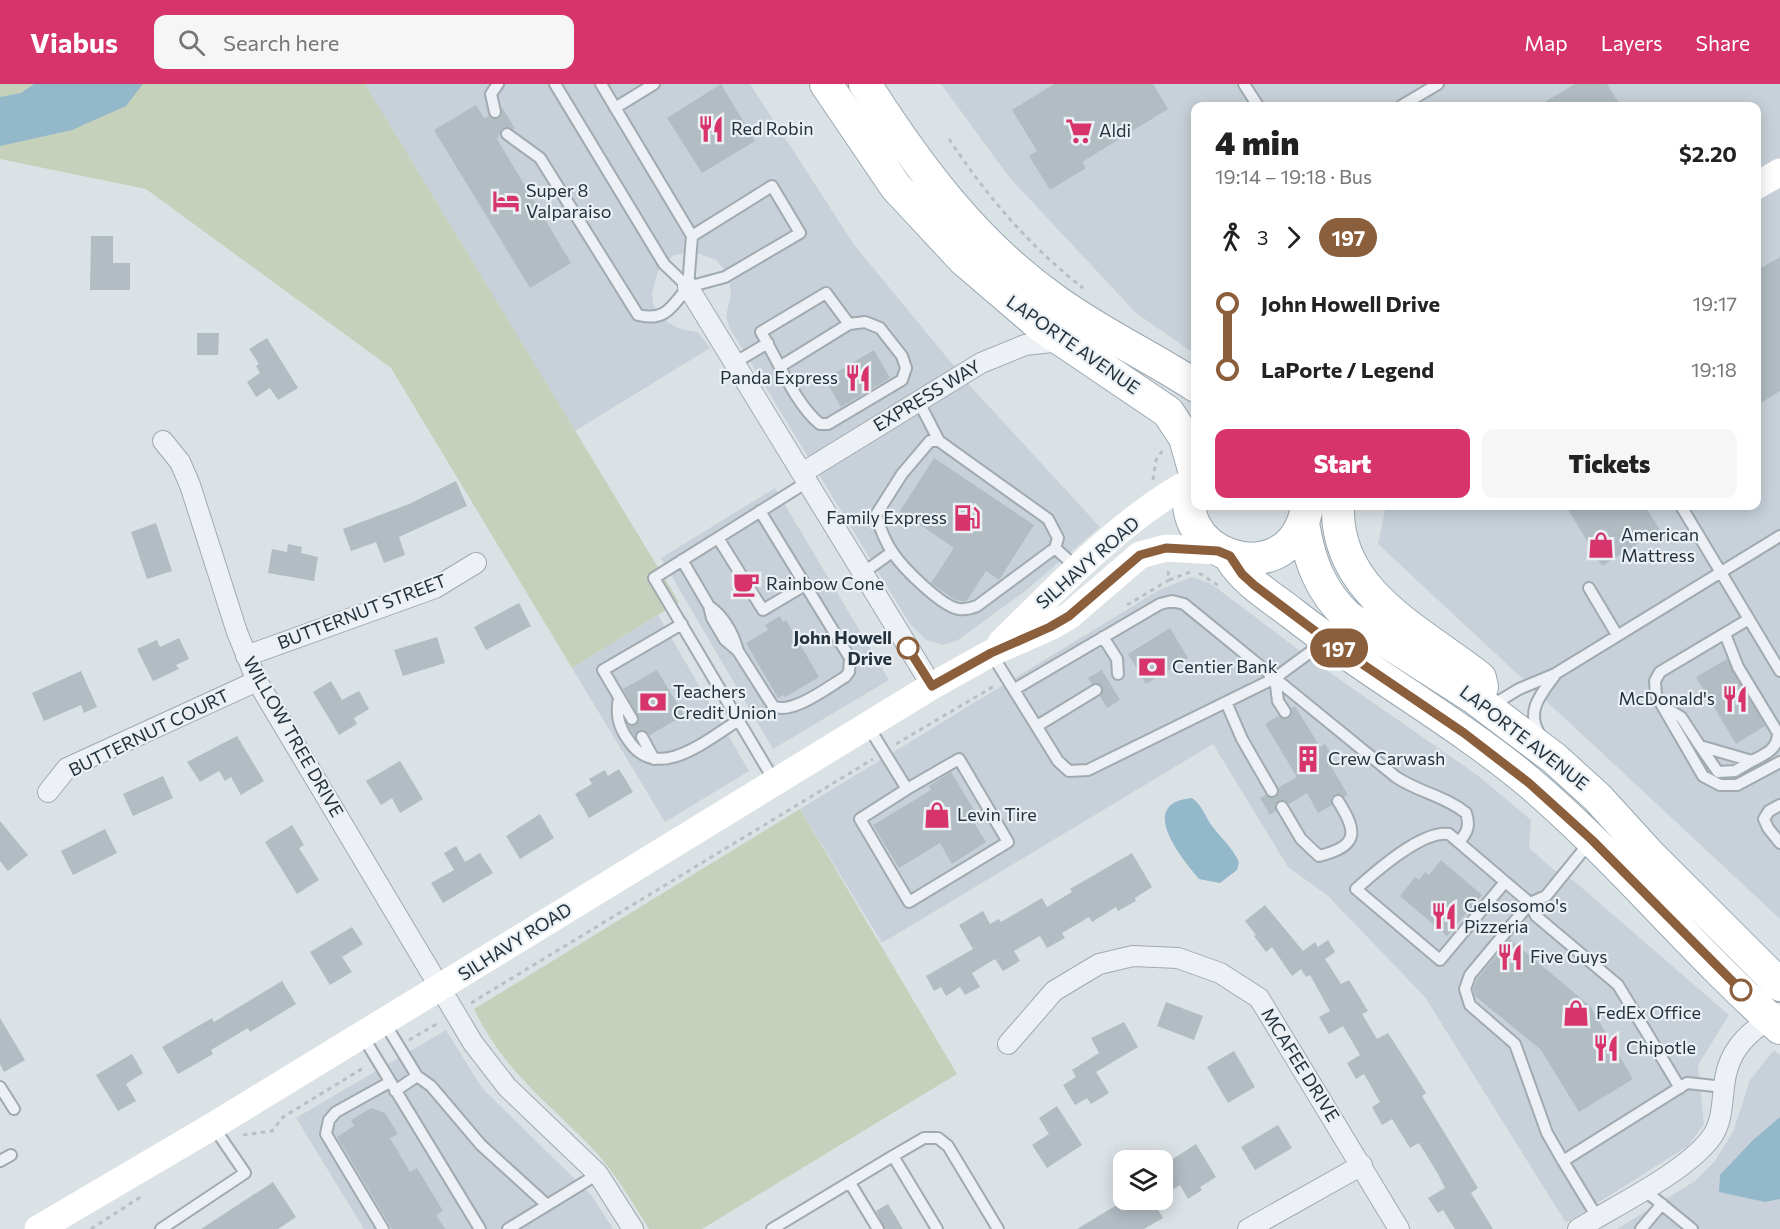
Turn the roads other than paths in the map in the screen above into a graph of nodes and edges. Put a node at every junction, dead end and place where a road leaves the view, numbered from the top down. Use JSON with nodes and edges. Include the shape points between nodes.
{"nodes":[{"id":1,"x":498,"y":84,"type":"edge"},
{"id":2,"x":555,"y":84,"type":"edge"},
{"id":3,"x":601,"y":84,"type":"edge"},
{"id":4,"x":654,"y":84,"type":"edge"},
{"id":5,"x":825,"y":84,"type":"edge"},
{"id":6,"x":865,"y":84,"type":"edge"},
{"id":7,"x":1244,"y":84,"type":"edge"},
{"id":8,"x":1438,"y":84,"type":"edge"},
{"id":9,"x":1255,"y":102,"type":"edge"},
{"id":10,"x":1420,"y":102,"type":"edge"},
{"id":11,"x":615,"y":108,"type":"junction"},
{"id":12,"x":495,"y":112,"type":"dead end"},
{"id":13,"x":507,"y":134,"type":"dead end"},
{"id":14,"x":1780,"y":172,"type":"edge"},
{"id":15,"x":1761,"y":183,"type":"edge"},
{"id":16,"x":692,"y":236,"type":"junction"},
{"id":17,"x":688,"y":287,"type":"junction"},
{"id":18,"x":849,"y":324,"type":"junction"},
{"id":19,"x":1061,"y":340,"type":"junction"},
{"id":20,"x":768,"y":343,"type":"junction"},
{"id":21,"x":734,"y":363,"type":"junction"},
{"id":22,"x":781,"y":366,"type":"junction"},
{"id":23,"x":1191,"y":383,"type":"edge"},
{"id":24,"x":926,"y":397,"type":"junction"},
{"id":25,"x":163,"y":441,"type":"dead end"},
{"id":26,"x":939,"y":441,"type":"junction"},
{"id":27,"x":1191,"y":463,"type":"edge"},
{"id":28,"x":804,"y":477,"type":"junction"},
{"id":29,"x":1191,"y":477,"type":"edge"},
{"id":30,"x":1191,"y":488,"type":"edge"},
{"id":31,"x":1338,"y":510,"type":"edge"},
{"id":32,"x":1683,"y":510,"type":"edge"},
{"id":33,"x":1311,"y":511,"type":"edge"},
{"id":34,"x":760,"y":512,"type":"junction"},
{"id":35,"x":1780,"y":536,"type":"edge"},
{"id":36,"x":718,"y":538,"type":"junction"},
{"id":37,"x":1055,"y":548,"type":"junction"},
{"id":38,"x":892,"y":552,"type":"junction"},
{"id":39,"x":1224,"y":554,"type":"junction"},
{"id":40,"x":682,"y":560,"type":"junction"},
{"id":41,"x":476,"y":563,"type":"dead end"},
{"id":42,"x":1077,"y":568,"type":"junction"},
{"id":43,"x":1720,"y":572,"type":"junction"},
{"id":44,"x":862,"y":573,"type":"junction"},
{"id":45,"x":805,"y":585,"type":"junction"},
{"id":46,"x":1589,"y":588,"type":"dead end"},
{"id":47,"x":1749,"y":620,"type":"junction"},
{"id":48,"x":681,"y":624,"type":"junction"},
{"id":49,"x":1725,"y":634,"type":"junction"},
{"id":50,"x":1617,"y":635,"type":"junction"},
{"id":51,"x":1103,"y":637,"type":"junction"},
{"id":52,"x":1327,"y":640,"type":"junction"},
{"id":53,"x":991,"y":653,"type":"junction"},
{"id":54,"x":246,"y":656,"type":"junction"},
{"id":55,"x":1780,"y":671,"type":"edge"},
{"id":56,"x":1118,"y":674,"type":"dead end"},
{"id":57,"x":1556,"y":675,"type":"junction"},
{"id":58,"x":1275,"y":678,"type":"junction"},
{"id":59,"x":257,"y":681,"type":"junction"},
{"id":60,"x":932,"y":686,"type":"junction"},
{"id":61,"x":1015,"y":689,"type":"junction"},
{"id":62,"x":1096,"y":690,"type":"dead end"},
{"id":63,"x":619,"y":697,"type":"junction"},
{"id":64,"x":1226,"y":702,"type":"junction"},
{"id":65,"x":1662,"y":706,"type":"junction"},
{"id":66,"x":1489,"y":708,"type":"junction"},
{"id":67,"x":1285,"y":712,"type":"dead end"},
{"id":68,"x":632,"y":719,"type":"dead end"},
{"id":69,"x":739,"y":720,"type":"junction"},
{"id":70,"x":867,"y":726,"type":"junction"},
{"id":71,"x":1037,"y":726,"type":"junction"},
{"id":72,"x":642,"y":737,"type":"dead end"},
{"id":73,"x":1700,"y":746,"type":"junction"},
{"id":74,"x":1554,"y":758,"type":"junction"},
{"id":75,"x":654,"y":759,"type":"junction"},
{"id":76,"x":1752,"y":761,"type":"junction"},
{"id":77,"x":1780,"y":762,"type":"edge"},
{"id":78,"x":776,"y":782,"type":"junction"},
{"id":79,"x":907,"y":789,"type":"junction"},
{"id":80,"x":1272,"y":791,"type":"dead end"},
{"id":81,"x":48,"y":792,"type":"dead end"},
{"id":82,"x":1338,"y":801,"type":"dead end"},
{"id":83,"x":1780,"y":805,"type":"edge"},
{"id":84,"x":1282,"y":807,"type":"dead end"},
{"id":85,"x":1592,"y":840,"type":"junction"},
{"id":86,"x":1459,"y":842,"type":"junction"},
{"id":87,"x":1780,"y":843,"type":"edge"},
{"id":88,"x":1505,"y":882,"type":"junction"},
{"id":89,"x":1530,"y":903,"type":"junction"},
{"id":90,"x":1780,"y":985,"type":"edge"},
{"id":91,"x":440,"y":988,"type":"junction"},
{"id":92,"x":1776,"y":1019,"type":"edge"},
{"id":93,"x":373,"y":1029,"type":"junction"},
{"id":94,"x":1008,"y":1044,"type":"dead end"},
{"id":95,"x":417,"y":1076,"type":"junction"},
{"id":96,"x":393,"y":1086,"type":"junction"},
{"id":97,"x":1724,"y":1086,"type":"junction"},
{"id":98,"x":0,"y":1087,"type":"edge"},
{"id":99,"x":1680,"y":1088,"type":"junction"},
{"id":100,"x":14,"y":1109,"type":"dead end"},
{"id":101,"x":219,"y":1135,"type":"junction"},
{"id":102,"x":11,"y":1155,"type":"dead end"},
{"id":103,"x":893,"y":1156,"type":"junction"},
{"id":104,"x":0,"y":1161,"type":"edge"},
{"id":105,"x":1563,"y":1161,"type":"junction"},
{"id":106,"x":1362,"y":1165,"type":"junction"},
{"id":107,"x":598,"y":1174,"type":"junction"},
{"id":108,"x":850,"y":1183,"type":"junction"},
{"id":109,"x":1643,"y":1189,"type":"junction"},
{"id":110,"x":1662,"y":1204,"type":"junction"},
{"id":111,"x":547,"y":1205,"type":"junction"},
{"id":112,"x":1597,"y":1217,"type":"junction"},
{"id":113,"x":38,"y":1229,"type":"edge"},
{"id":114,"x":161,"y":1229,"type":"edge"},
{"id":115,"x":383,"y":1229,"type":"edge"},
{"id":116,"x":480,"y":1229,"type":"edge"},
{"id":117,"x":508,"y":1229,"type":"edge"},
{"id":118,"x":633,"y":1229,"type":"edge"},
{"id":119,"x":772,"y":1229,"type":"edge"},
{"id":120,"x":878,"y":1229,"type":"edge"},
{"id":121,"x":937,"y":1229,"type":"edge"},
{"id":122,"x":998,"y":1229,"type":"edge"},
{"id":123,"x":1248,"y":1229,"type":"edge"},
{"id":124,"x":1399,"y":1229,"type":"edge"},
{"id":125,"x":1578,"y":1229,"type":"edge"},
{"id":126,"x":1641,"y":1229,"type":"edge"},
{"id":127,"x":1692,"y":1229,"type":"edge"}],
"edges":[{"from":1,"to":12,"type":"lane","via":[[491,94]]},
{"from":2,"to":17,"type":"lane","via":[[664,264]]},
{"from":3,"to":11,"type":"lane"},
{"from":4,"to":11,"type":"lane"},
{"from":5,"to":19,"type":"main road","name":"LAPORTE AVENUE","via":[[896,187],[918,212],[986,280]]},
{"from":6,"to":23,"type":"main road","name":"LAPORTE AVENUE","via":[[926,175],[1007,263],[1083,319]]},
{"from":7,"to":9,"type":"lane"},
{"from":8,"to":10,"type":"lane"},
{"from":11,"to":16,"type":"lane"},
{"from":13,"to":17,"type":"lane","via":[[540,158],[638,315],[652,318],[666,312]]},
{"from":14,"to":15,"type":"street"},
{"from":16,"to":17,"type":"lane"},
{"from":16,"to":17,"type":"lane","via":[[772,186],[800,233],[725,277]]},
{"from":17,"to":21,"type":"street"},
{"from":18,"to":20,"type":"lane","via":[[826,293],[761,332]]},
{"from":18,"to":22,"type":"lane"},
{"from":18,"to":22,"type":"lane","via":[[865,322],[880,328],[902,356],[906,368],[903,380],[828,424],[820,424],[811,417]]},
{"from":19,"to":24,"type":"street","name":"EXPRESS WAY","via":[[1003,352]]},
{"from":19,"to":27,"type":"main road","name":"LAPORTE AVENUE","via":[[1168,412],[1185,438]]},
{"from":20,"to":21,"type":"lane"},
{"from":20,"to":22,"type":"lane"},
{"from":21,"to":28,"type":"street"},
{"from":24,"to":26,"type":"lane","via":[[922,408]]},
{"from":24,"to":28,"type":"street","name":"EXPRESS WAY"},
{"from":25,"to":54,"type":"street","name":"WILLOW TREE DRIVE","via":[[180,462],[190,485]]},
{"from":26,"to":37,"type":"lane","via":[[1048,519],[1058,538]]},
{"from":26,"to":38,"type":"lane","via":[[930,441],[921,449],[876,515]]},
{"from":28,"to":34,"type":"lane"},
{"from":28,"to":44,"type":"street"},
{"from":29,"to":42,"type":"street","name":"SILHAVY ROAD"},
{"from":30,"to":39,"type":"main road","name":"LAPORTE AVENUE","via":[[1190,513],[1196,528]]},
{"from":31,"to":66,"type":"main road","via":[[1343,541],[1358,579],[1385,608],[1480,678]]},
{"from":32,"to":43,"type":"lane"},
{"from":33,"to":39,"type":"main road","via":[[1288,544],[1270,555],[1251,559]]},
{"from":33,"to":66,"type":"main road","name":"LAPORTE AVENUE","via":[[1316,573],[1335,605]]},
{"from":34,"to":36,"type":"lane"},
{"from":34,"to":45,"type":"lane"},
{"from":35,"to":43,"type":"lane"},
{"from":36,"to":40,"type":"lane"},
{"from":36,"to":45,"type":"lane","via":[[763,610]]},
{"from":37,"to":38,"type":"lane","via":[[978,606],[967,609],[957,609],[929,590]]},
{"from":37,"to":42,"type":"lane"},
{"from":38,"to":44,"type":"lane"},
{"from":39,"to":52,"type":"main road","name":"LAPORTE AVENUE","via":[[1254,585]]},
{"from":39,"to":53,"type":"street","name":"SILHAVY ROAD","via":[[1150,550],[1131,561],[1069,616]]},
{"from":40,"to":45,"type":"lane","via":[[725,640],[738,651],[768,700],[779,709],[792,707],[849,672],[849,658]]},
{"from":40,"to":48,"type":"lane","via":[[654,578]]},
{"from":41,"to":54,"type":"street","name":"BUTTERNUT STREET","via":[[435,588]]},
{"from":42,"to":53,"type":"street","name":"SILHAVY ROAD"},
{"from":43,"to":47,"type":"lane"},
{"from":43,"to":50,"type":"lane"},
{"from":44,"to":60,"type":"street"},
{"from":46,"to":50,"type":"lane"},
{"from":47,"to":49,"type":"lane"},
{"from":47,"to":55,"type":"lane"},
{"from":48,"to":63,"type":"lane","via":[[603,670]]},
{"from":48,"to":69,"type":"lane"},
{"from":49,"to":65,"type":"lane","via":[[1660,672],[1655,681]]},
{"from":49,"to":76,"type":"lane","via":[[1738,667],[1778,733],[1773,749]]},
{"from":50,"to":57,"type":"lane"},
{"from":51,"to":56,"type":"lane","via":[[1116,659]]},
{"from":51,"to":58,"type":"lane","via":[[1172,601],[1184,604]]},
{"from":51,"to":61,"type":"lane"},
{"from":52,"to":58,"type":"lane"},
{"from":52,"to":85,"type":"main road","name":"LAPORTE AVENUE","via":[[1464,733],[1529,783]]},
{"from":53,"to":60,"type":"street","name":"SILHAVY ROAD"},
{"from":53,"to":61,"type":"lane"},
{"from":54,"to":59,"type":"street","name":"WILLOW TREE DRIVE"},
{"from":57,"to":66,"type":"lane","via":[[1519,689]]},
{"from":57,"to":74,"type":"lane","via":[[1536,701],[1532,713],[1536,729]]},
{"from":58,"to":64,"type":"lane"},
{"from":58,"to":67,"type":"lane","via":[[1278,701]]},
{"from":58,"to":86,"type":"lane","via":[[1396,777],[1466,813],[1469,823]]},
{"from":59,"to":81,"type":"street","name":"BUTTERNUT COURT","via":[[67,768]]},
{"from":59,"to":91,"type":"street","name":"WILLOW TREE DRIVE"},
{"from":60,"to":70,"type":"street","name":"SILHAVY ROAD"},
{"from":61,"to":71,"type":"lane"},
{"from":62,"to":71,"type":"lane"},
{"from":63,"to":68,"type":"lane"},
{"from":63,"to":75,"type":"lane","via":[[618,723],[630,743]]},
{"from":64,"to":71,"type":"lane","via":[[1088,770],[1070,771],[1058,761]]},
{"from":64,"to":80,"type":"lane"},
{"from":65,"to":73,"type":"lane","via":[[1681,717]]},
{"from":65,"to":77,"type":"lane","via":[[1703,776],[1720,785],[1737,785]]},
{"from":66,"to":74,"type":"main road","name":"LAPORTE AVENUE"},
{"from":69,"to":75,"type":"lane","via":[[677,757]]},
{"from":69,"to":78,"type":"lane"},
{"from":70,"to":78,"type":"street","name":"SILHAVY ROAD"},
{"from":70,"to":79,"type":"lane"},
{"from":72,"to":75,"type":"lane"},
{"from":73,"to":76,"type":"lane"},
{"from":73,"to":76,"type":"lane","via":[[1718,772],[1735,771]]},
{"from":74,"to":90,"type":"main road","name":"LAPORTE AVENUE"},
{"from":78,"to":91,"type":"street","name":"SILHAVY ROAD"},
{"from":79,"to":79,"type":"lane","via":[[860,819],[909,902],[1008,842],[959,759]]},
{"from":82,"to":84,"type":"lane","via":[[1353,827],[1352,836],[1319,856],[1301,838]]},
{"from":83,"to":87,"type":"lane","via":[[1764,819]]},
{"from":85,"to":89,"type":"lane","via":[[1546,896]]},
{"from":85,"to":92,"type":"main road","name":"LAPORTE AVENUE"},
{"from":86,"to":88,"type":"lane"},
{"from":86,"to":88,"type":"lane","via":[[1440,832],[1429,837],[1385,863],[1356,889],[1440,960]]},
{"from":88,"to":89,"type":"lane"},
{"from":89,"to":99,"type":"lane","via":[[1536,916],[1618,985]]},
{"from":89,"to":105,"type":"lane","via":[[1470,975],[1465,989],[1470,1005],[1515,1044],[1547,1133]]},
{"from":91,"to":93,"type":"street","name":"SILHAVY ROAD"},
{"from":91,"to":107,"type":"street","name":"WILLOW TREE DRIVE","via":[[489,1066]]},
{"from":92,"to":97,"type":"street","via":[[1752,1030],[1734,1049]]},
{"from":93,"to":95,"type":"lane","via":[[398,1047]]},
{"from":93,"to":96,"type":"lane","via":[[377,1059]]},
{"from":93,"to":101,"type":"street","name":"SILHAVY ROAD"},
{"from":94,"to":106,"type":"street","name":"MCAFEE DRIVE","via":[[1054,991],[1099,964],[1133,956],[1178,958],[1220,973],[1259,998]]},
{"from":95,"to":96,"type":"lane"},
{"from":95,"to":111,"type":"lane","via":[[431,1086],[482,1145]]},
{"from":96,"to":115,"type":"lane","via":[[336,1112],[329,1120],[326,1134]]},
{"from":96,"to":116,"type":"lane"},
{"from":97,"to":99,"type":"lane","via":[[1688,1083]]},
{"from":97,"to":109,"type":"street","via":[[1722,1109],[1713,1135],[1697,1153]]},
{"from":98,"to":100,"type":"lane"},
{"from":99,"to":105,"type":"lane"},
{"from":101,"to":113,"type":"street","name":"SILHAVY ROAD"},
{"from":101,"to":114,"type":"lane","via":[[245,1173]]},
{"from":102,"to":104,"type":"lane"},
{"from":103,"to":108,"type":"lane"},
{"from":103,"to":121,"type":"lane"},
{"from":103,"to":122,"type":"lane","via":[[924,1138],[938,1138],[948,1146]]},
{"from":105,"to":112,"type":"lane"},
{"from":106,"to":123,"type":"street"},
{"from":106,"to":124,"type":"street","name":"MCAFEE DRIVE"},
{"from":107,"to":111,"type":"lane"},
{"from":107,"to":118,"type":"street","name":"WILLOW TREE DRIVE"},
{"from":108,"to":119,"type":"lane"},
{"from":108,"to":120,"type":"lane"},
{"from":109,"to":110,"type":"lane"},
{"from":109,"to":112,"type":"street"},
{"from":110,"to":126,"type":"lane"},
{"from":110,"to":127,"type":"lane"},
{"from":111,"to":117,"type":"lane"},
{"from":112,"to":125,"type":"street"}]}
